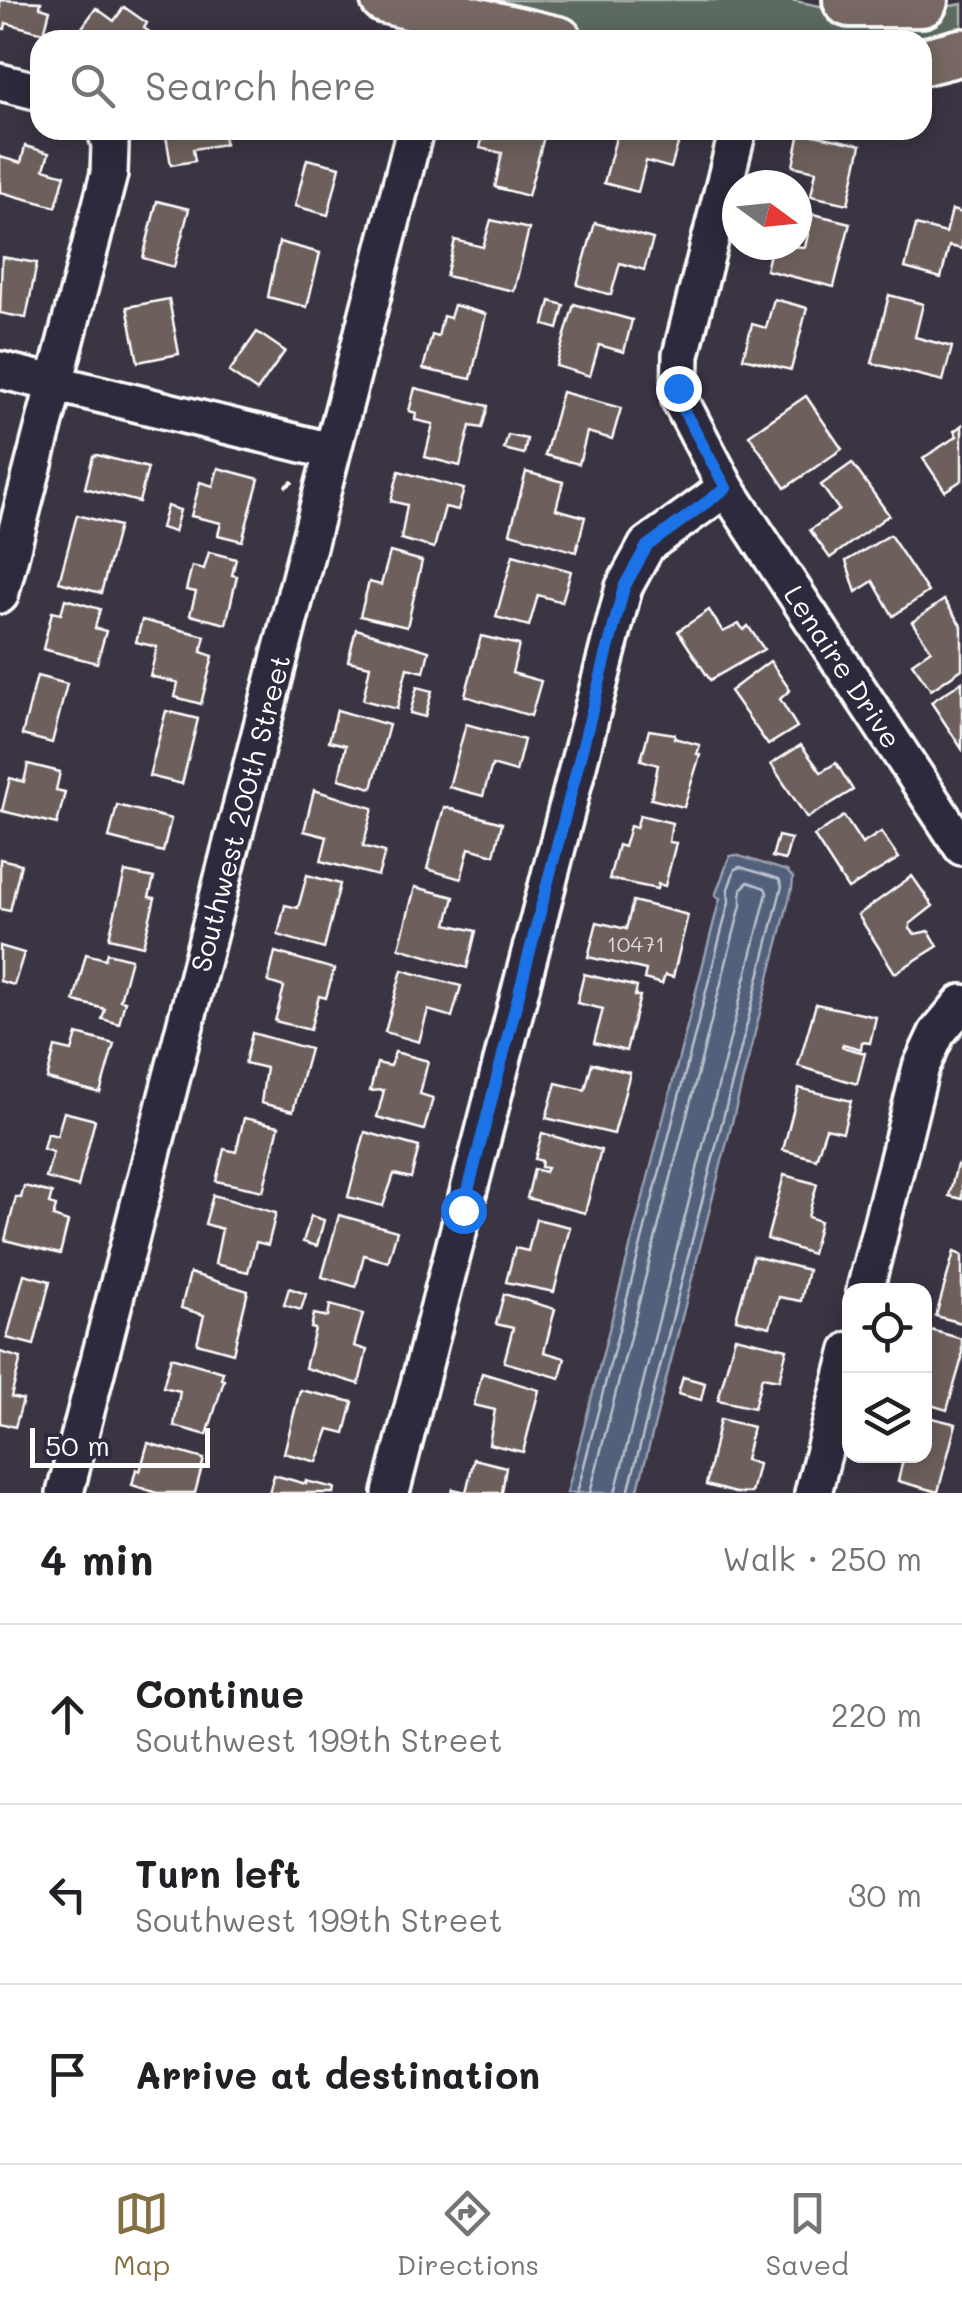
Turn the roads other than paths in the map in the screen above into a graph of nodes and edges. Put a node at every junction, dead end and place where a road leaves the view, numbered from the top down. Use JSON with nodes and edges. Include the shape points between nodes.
{"nodes":[{"id":1,"x":384,"y":0,"type":"edge"},
{"id":2,"x":850,"y":0,"type":"edge"},
{"id":3,"x":921,"y":0,"type":"edge"},
{"id":4,"x":441,"y":28,"type":"edge"},
{"id":5,"x":962,"y":52,"type":"edge"},
{"id":6,"x":932,"y":60,"type":"edge"},
{"id":7,"x":0,"y":82,"type":"edge"},
{"id":8,"x":30,"y":90,"type":"edge"},
{"id":9,"x":108,"y":140,"type":"edge"},
{"id":10,"x":411,"y":140,"type":"edge"},
{"id":11,"x":736,"y":140,"type":"edge"},
{"id":12,"x":0,"y":370,"type":"edge"},
{"id":13,"x":54,"y":384,"type":"junction"},
{"id":14,"x":331,"y":451,"type":"junction"},
{"id":15,"x":726,"y":488,"type":"junction"},
{"id":16,"x":0,"y":595,"type":"edge"},
{"id":17,"x":962,"y":847,"type":"edge"},
{"id":18,"x":962,"y":1003,"type":"edge"},
{"id":19,"x":866,"y":1283,"type":"edge"},
{"id":20,"x":844,"y":1373,"type":"edge"},
{"id":21,"x":65,"y":1493,"type":"edge"},
{"id":22,"x":391,"y":1493,"type":"edge"},
{"id":23,"x":813,"y":1493,"type":"edge"}],
"edges":[{"from":1,"to":4,"type":"main road"},
{"from":2,"to":3,"type":"highway"},
{"from":5,"to":6,"type":"main road"},
{"from":7,"to":8,"type":"street"},
{"from":9,"to":13,"type":"street","via":[[109,174]]},
{"from":10,"to":14,"type":"street","name":"Southwest 200th Street"},
{"from":11,"to":15,"type":"street","name":"Lenaire Drive","via":[[678,371],[684,411]]},
{"from":12,"to":13,"type":"street"},
{"from":13,"to":14,"type":"street"},
{"from":13,"to":16,"type":"street"},
{"from":14,"to":21,"type":"street","name":"Southwest 200th Street"},
{"from":15,"to":17,"type":"street","name":"Lenaire Drive"},
{"from":15,"to":22,"type":"street","via":[[647,546],[624,587]]},
{"from":18,"to":19,"type":"street","via":[[936,1033],[921,1068]]},
{"from":20,"to":23,"type":"street"}]}
